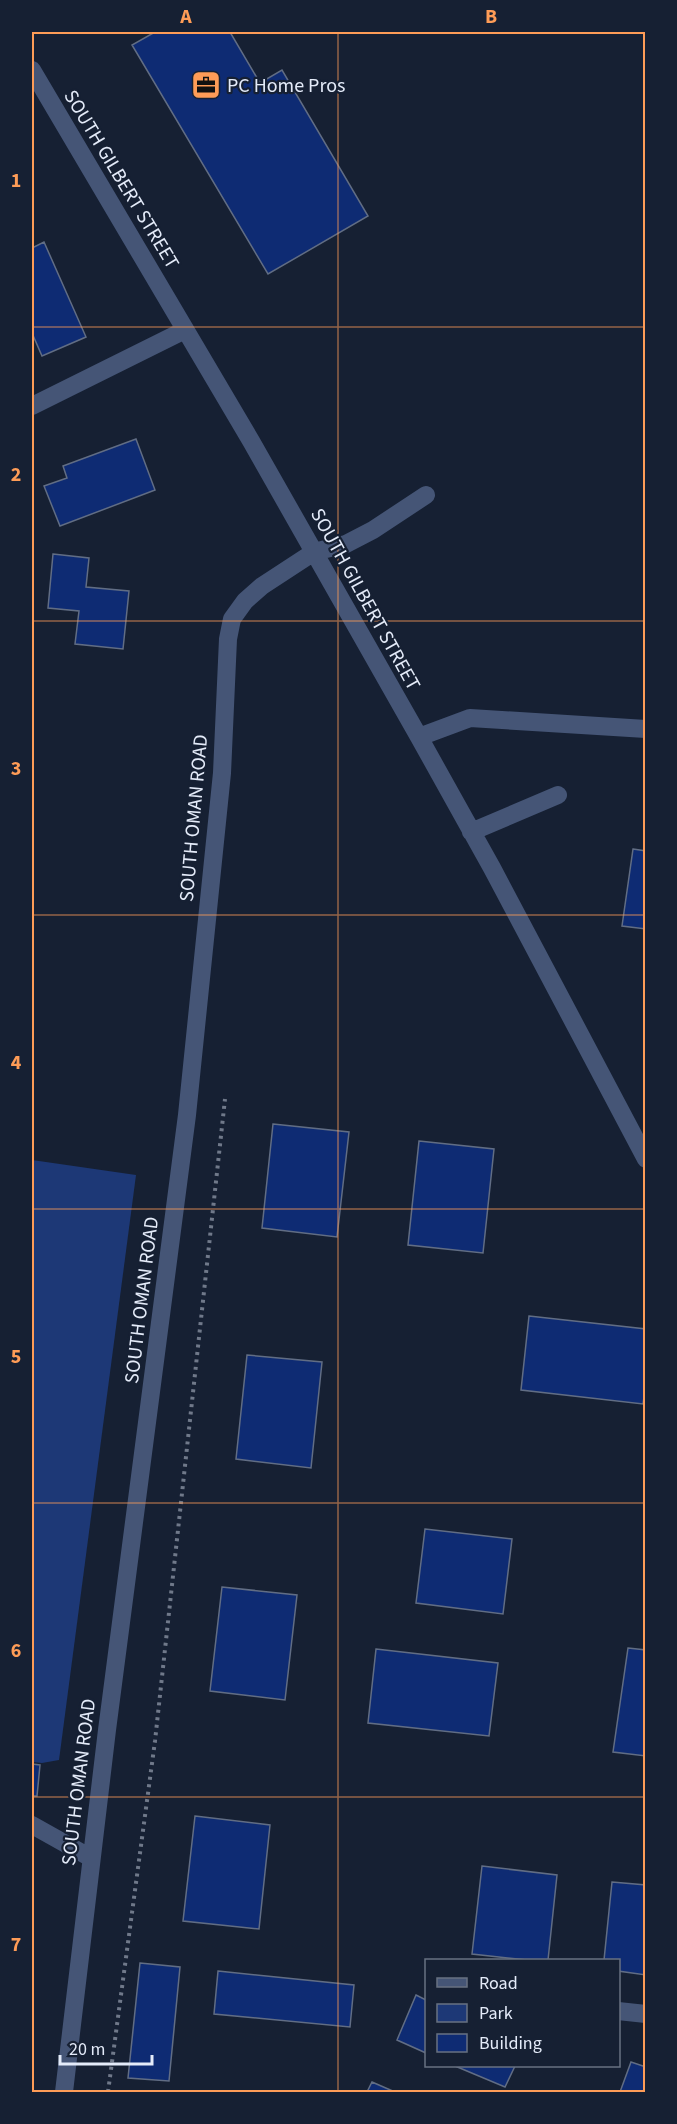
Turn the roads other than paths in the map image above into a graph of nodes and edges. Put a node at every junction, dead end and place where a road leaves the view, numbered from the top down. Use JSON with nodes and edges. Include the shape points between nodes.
{"nodes":[{"id":1,"x":32,"y":70,"type":"edge"},
{"id":2,"x":185,"y":330,"type":"junction"},
{"id":3,"x":32,"y":406,"type":"edge"},
{"id":4,"x":426,"y":495,"type":"dead end"},
{"id":5,"x":314,"y":552,"type":"junction"},
{"id":6,"x":645,"y":729,"type":"edge"},
{"id":7,"x":419,"y":737,"type":"junction"},
{"id":8,"x":558,"y":795,"type":"dead end"},
{"id":9,"x":471,"y":832,"type":"junction"},
{"id":10,"x":645,"y":1159,"type":"edge"},
{"id":11,"x":32,"y":1825,"type":"edge"},
{"id":12,"x":91,"y":1858,"type":"junction"},
{"id":13,"x":620,"y":2011,"type":"edge"},
{"id":14,"x":645,"y":2014,"type":"edge"},
{"id":15,"x":64,"y":2092,"type":"edge"}],
"edges":[{"from":1,"to":2,"type":"street","name":"SOUTH GILBERT STREET"},
{"from":2,"to":3,"type":"street"},
{"from":2,"to":5,"type":"street","name":"SOUTH GILBERT STREET"},
{"from":4,"to":5,"type":"street","name":"SOUTH OMAN ROAD","via":[[346,544]]},
{"from":5,"to":7,"type":"street","name":"SOUTH GILBERT STREET"},
{"from":5,"to":12,"type":"street","name":"SOUTH OMAN ROAD","via":[[245,601],[232,619],[228,639],[222,773],[187,1115]]},
{"from":6,"to":7,"type":"street","via":[[470,718]]},
{"from":7,"to":9,"type":"street","name":"SOUTH GILBERT STREET"},
{"from":8,"to":9,"type":"street"},
{"from":9,"to":10,"type":"street","name":"SOUTH GILBERT STREET"},
{"from":11,"to":12,"type":"street"},
{"from":12,"to":15,"type":"street","name":"SOUTH OMAN ROAD"},
{"from":13,"to":14,"type":"street"}]}
